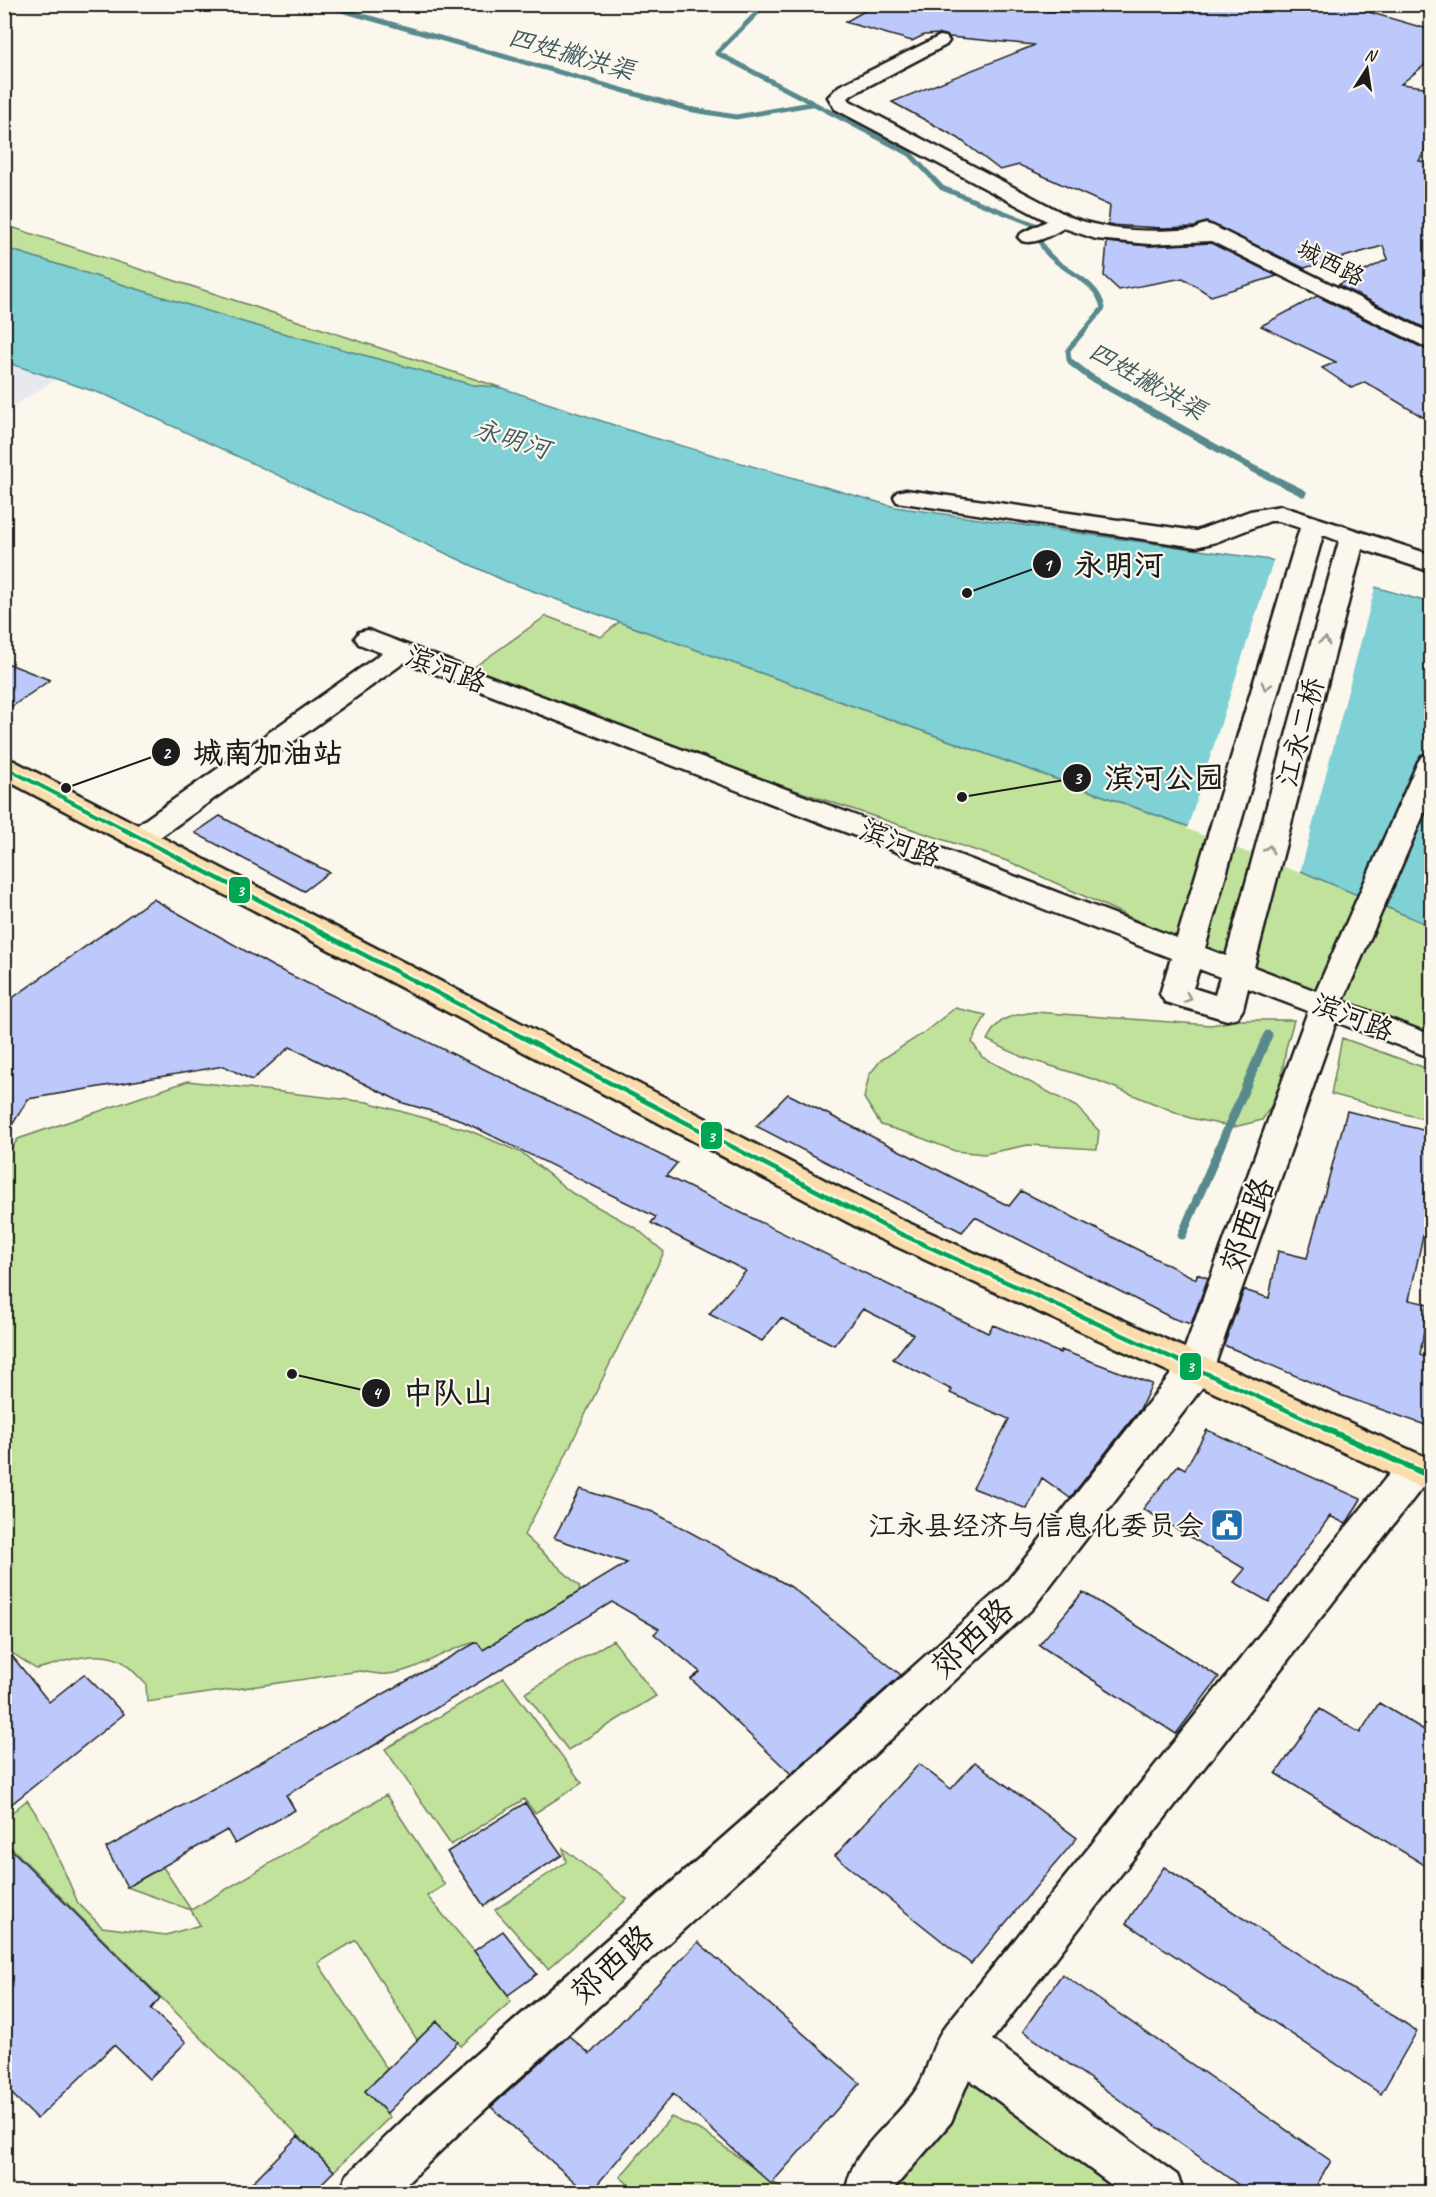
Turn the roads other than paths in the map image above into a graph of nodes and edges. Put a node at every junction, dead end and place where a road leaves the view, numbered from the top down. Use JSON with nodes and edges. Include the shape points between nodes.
{"nodes":[{"id":1,"x":940,"y":41,"type":"dead end"},
{"id":2,"x":1056,"y":224,"type":"junction"},
{"id":3,"x":1029,"y":237,"type":"dead end"},
{"id":4,"x":1431,"y":344,"type":"edge"},
{"id":5,"x":906,"y":497,"type":"dead end"},
{"id":6,"x":1314,"y":523,"type":"junction"},
{"id":7,"x":1350,"y":547,"type":"junction"},
{"id":8,"x":1431,"y":564,"type":"edge"},
{"id":9,"x":368,"y":638,"type":"dead end"},
{"id":10,"x":402,"y":651,"type":"junction"},
{"id":11,"x":1431,"y":762,"type":"edge"},
{"id":12,"x":4,"y":767,"type":"edge"},
{"id":13,"x":139,"y":838,"type":"junction"},
{"id":14,"x":1187,"y":954,"type":"junction"},
{"id":15,"x":1236,"y":973,"type":"junction"},
{"id":16,"x":1326,"y":1007,"type":"junction"},
{"id":17,"x":1431,"y":1047,"type":"edge"},
{"id":18,"x":1195,"y":1370,"type":"junction"},
{"id":19,"x":1423,"y":1473,"type":"edge"},
{"id":20,"x":960,"y":2044,"type":"junction"},
{"id":21,"x":364,"y":2193,"type":"edge"},
{"id":22,"x":870,"y":2193,"type":"edge"},
{"id":23,"x":1160,"y":2193,"type":"edge"}],
"edges":[{"from":1,"to":2,"type":"street","via":[[846,90],[838,98],[842,105]]},
{"from":2,"to":3,"type":"street"},
{"from":2,"to":4,"type":"street","name":"城西路","via":[[1149,238],[1210,232]]},
{"from":5,"to":6,"type":"street","via":[[1196,539],[1271,513],[1293,515]]},
{"from":6,"to":7,"type":"street"},
{"from":6,"to":14,"type":"street","name":"江永二桥","one_way":true},
{"from":7,"to":8,"type":"street"},
{"from":15,"to":7,"type":"street","name":"江永二桥","one_way":true},
{"from":9,"to":10,"type":"street","name":"滨河路"},
{"from":10,"to":13,"type":"street"},
{"from":10,"to":14,"type":"street","name":"滨河路"},
{"from":11,"to":16,"type":"street","name":"郊西路"},
{"from":12,"to":13,"type":"main road"},
{"from":13,"to":18,"type":"main road","via":[[890,1229]]},
{"from":14,"to":15,"type":"street","name":"滨河路"},
{"from":14,"to":15,"type":"street","name":"江永二桥","one_way":true,"via":[[1176,994],[1227,1009]]},
{"from":15,"to":16,"type":"street","name":"滨河路"},
{"from":16,"to":17,"type":"street","name":"滨河路"},
{"from":16,"to":18,"type":"street","name":"郊西路"},
{"from":18,"to":19,"type":"main road"},
{"from":18,"to":21,"type":"street","name":"郊西路","via":[[1018,1597],[436,2121]]},
{"from":19,"to":20,"type":"street"},
{"from":20,"to":22,"type":"street","via":[[946,2069],[944,2086],[935,2104],[872,2177]]},
{"from":20,"to":23,"type":"street"}]}
